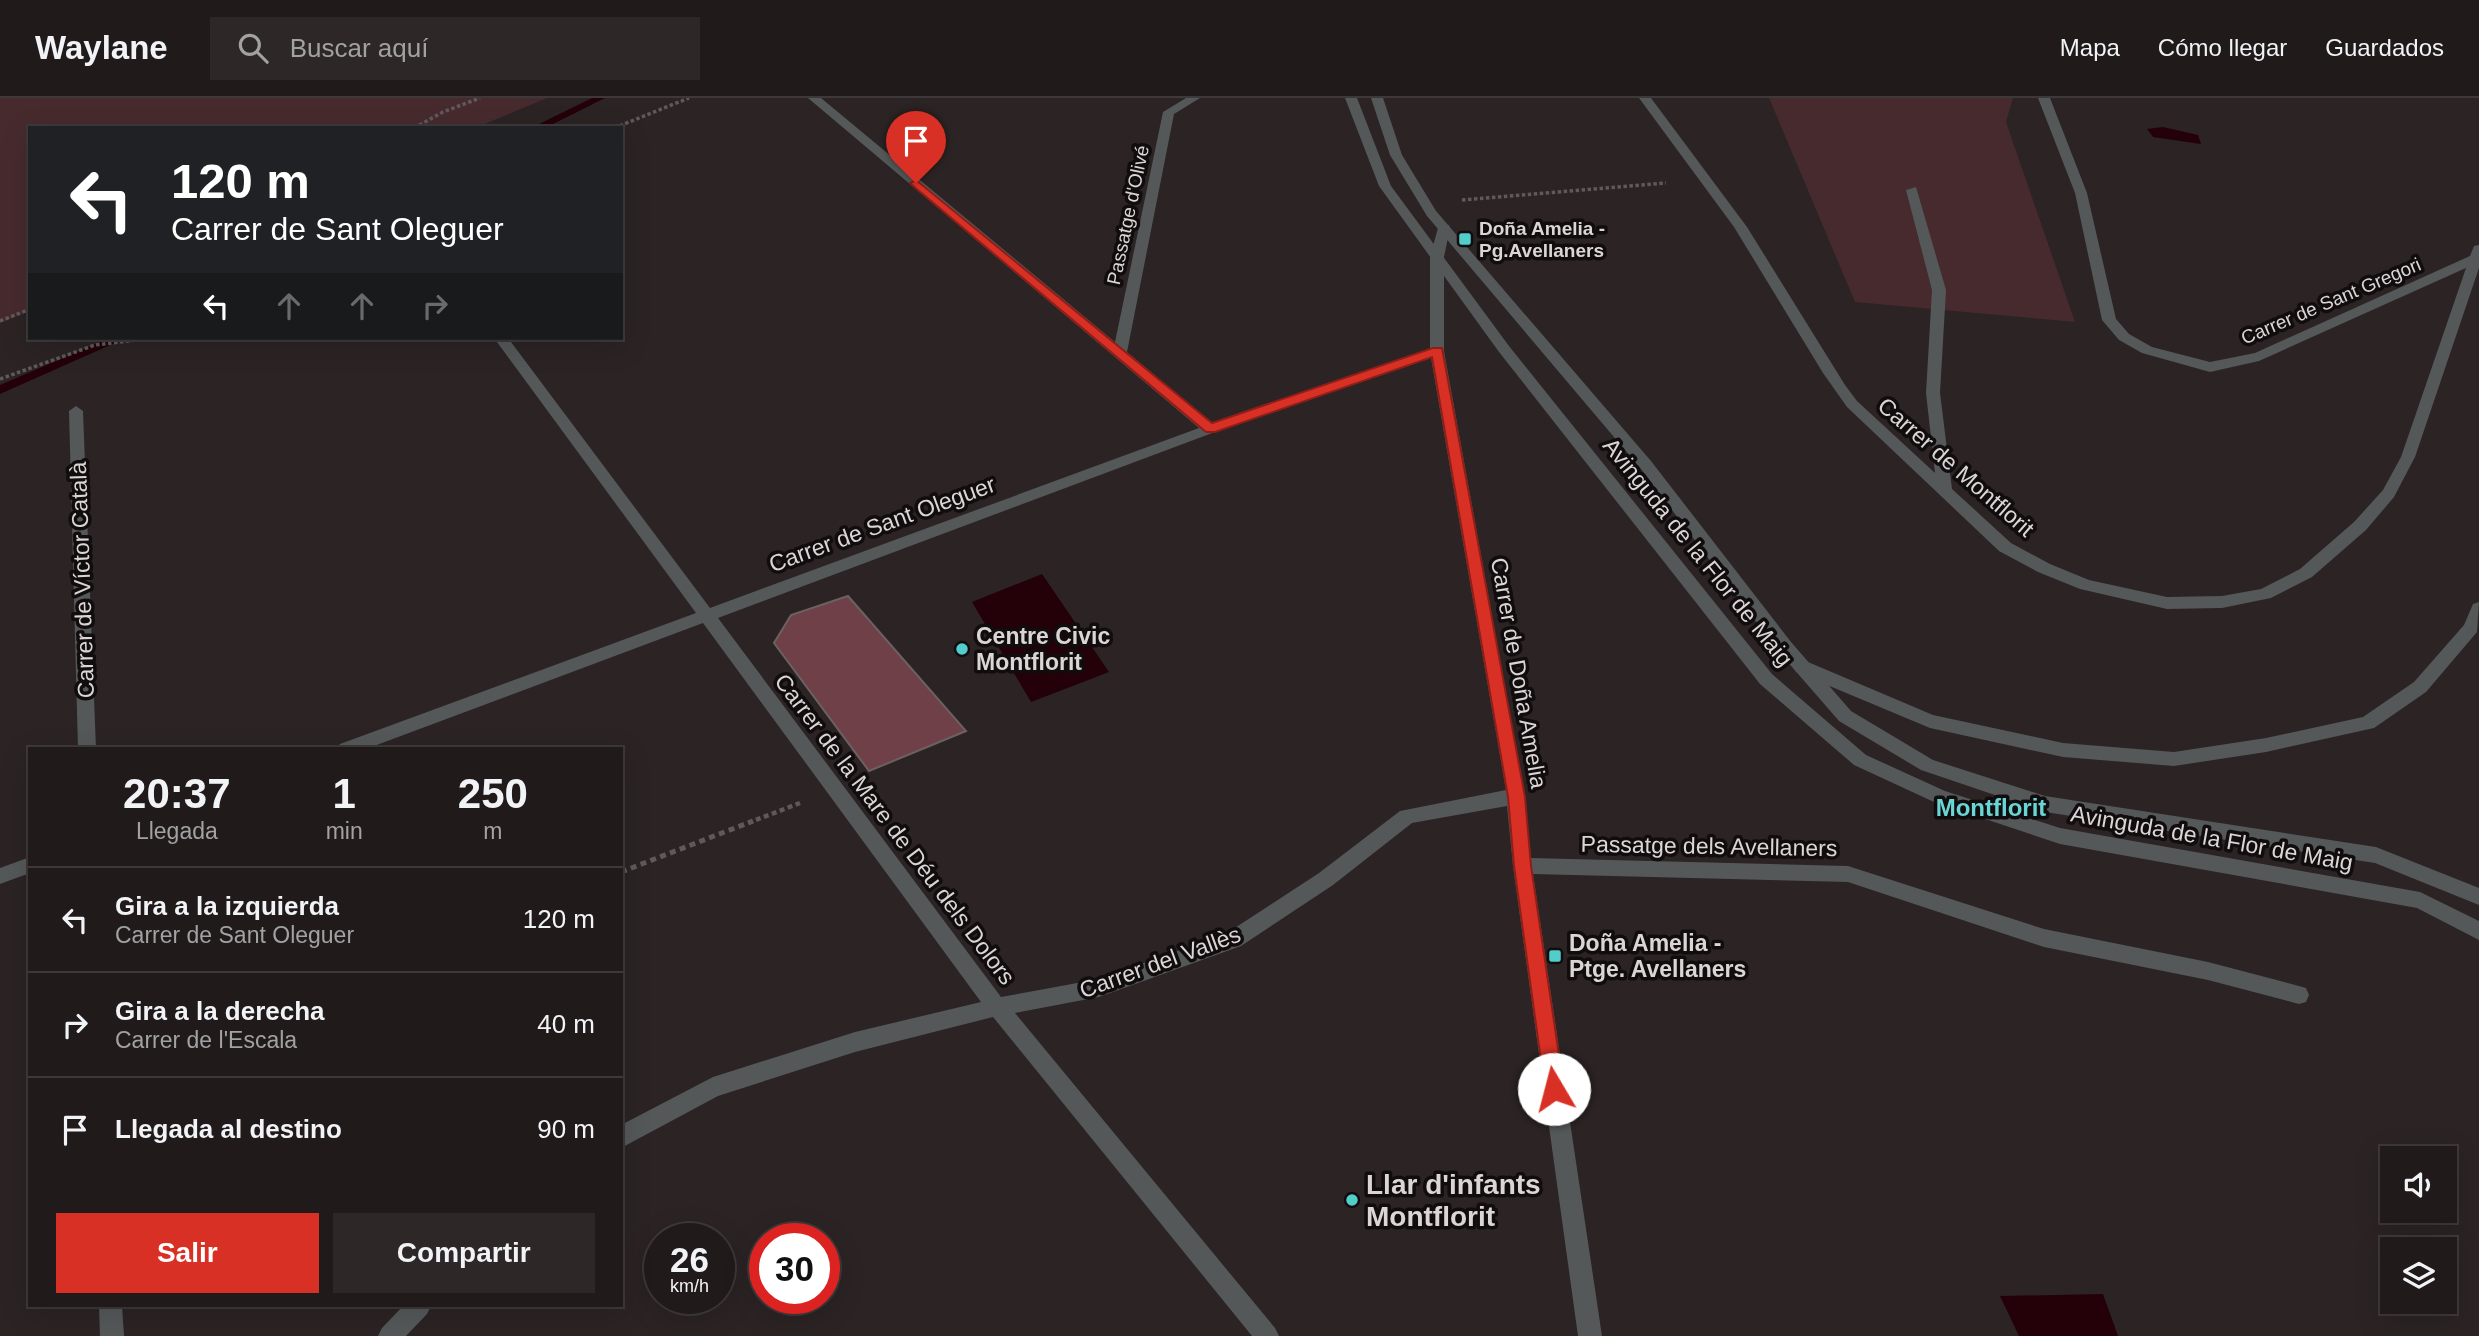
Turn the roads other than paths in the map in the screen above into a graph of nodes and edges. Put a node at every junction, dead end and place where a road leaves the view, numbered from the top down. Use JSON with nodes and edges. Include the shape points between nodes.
{"nodes":[{"id":1,"x":814,"y":98,"type":"edge"},
{"id":2,"x":1194,"y":98,"type":"edge"},
{"id":3,"x":1351,"y":98,"type":"edge"},
{"id":4,"x":1377,"y":98,"type":"edge"},
{"id":5,"x":1646,"y":98,"type":"edge"},
{"id":6,"x":2044,"y":98,"type":"edge"},
{"id":7,"x":1912,"y":190,"type":"dead end"},
{"id":8,"x":1444,"y":228,"type":"junction"},
{"id":9,"x":2477,"y":254,"type":"edge"},
{"id":10,"x":1437,"y":257,"type":"junction"},
{"id":11,"x":502,"y":340,"type":"edge"},
{"id":12,"x":1437,"y":351,"type":"junction"},
{"id":13,"x":1119,"y":353,"type":"junction"},
{"id":14,"x":76,"y":411,"type":"dead end"},
{"id":15,"x":1210,"y":429,"type":"junction"},
{"id":16,"x":1945,"y":493,"type":"junction"},
{"id":17,"x":2479,"y":608,"type":"edge"},
{"id":18,"x":707,"y":615,"type":"junction"},
{"id":19,"x":1802,"y":667,"type":"junction"},
{"id":20,"x":88,"y":747,"type":"edge"},
{"id":21,"x":350,"y":747,"type":"edge"},
{"id":22,"x":1516,"y":797,"type":"junction"},
{"id":23,"x":28,"y":866,"type":"edge"},
{"id":24,"x":1522,"y":866,"type":"junction"},
{"id":25,"x":0,"y":876,"type":"edge"},
{"id":26,"x":2479,"y":897,"type":"edge"},
{"id":27,"x":2479,"y":931,"type":"edge"},
{"id":28,"x":2299,"y":995,"type":"dead end"},
{"id":29,"x":997,"y":1007,"type":"junction"},
{"id":30,"x":623,"y":1136,"type":"edge"},
{"id":31,"x":111,"y":1307,"type":"edge"},
{"id":32,"x":418,"y":1307,"type":"edge"},
{"id":33,"x":112,"y":1336,"type":"edge"},
{"id":34,"x":390,"y":1336,"type":"edge"},
{"id":35,"x":1267,"y":1336,"type":"edge"},
{"id":36,"x":1590,"y":1336,"type":"edge"}],
"edges":[{"from":1,"to":13,"type":"street"},
{"from":2,"to":13,"type":"street","name":"Passatge d'Olivé","via":[[1169,112]]},
{"from":3,"to":10,"type":"street","name":"Avinguda de la Flor de Maig","via":[[1385,186]]},
{"from":4,"to":8,"type":"street","name":"Avinguda de la Flor de Maig","via":[[1396,155]]},
{"from":5,"to":16,"type":"street","name":"Carrer de Montflorit","via":[[1709,179],[1769,270],[1832,380]]},
{"from":6,"to":9,"type":"street","name":"Carrer de Sant Gregori","via":[[2081,193],[2109,320],[2124,337],[2147,350],[2210,367],[2259,357]]},
{"from":7,"to":16,"type":"street","via":[[1939,290],[1933,393]]},
{"from":8,"to":10,"type":"street","name":"Carrer de Doña Amelia"},
{"from":8,"to":19,"type":"street","name":"Avinguda de la Flor de Maig","via":[[1646,465]]},
{"from":9,"to":16,"type":"street","name":"Carrer de Montflorit","via":[[2413,444],[2389,493],[2360,526],[2306,573],[2265,594],[2222,602],[2167,603],[2086,585],[2006,547]]},
{"from":10,"to":12,"type":"street","name":"Carrer de Doña Amelia"},
{"from":10,"to":27,"type":"street","name":"Avinguda de la Flor de Maig","via":[[1504,349],[1766,679],[1860,760],[1940,797],[2060,836],[2420,900]]},
{"from":11,"to":18,"type":"street","name":"Carrer de la Mare de Déu dels Dolors"},
{"from":12,"to":15,"type":"street","name":"Carrer de Sant Oleguer"},
{"from":12,"to":22,"type":"street","name":"Carrer de Doña Amelia"},
{"from":13,"to":15,"type":"street"},
{"from":14,"to":20,"type":"street","name":"Carrer de Víctor Català"},
{"from":15,"to":18,"type":"street","name":"Carrer de Sant Oleguer"},
{"from":17,"to":19,"type":"street","via":[[2471,628],[2420,687],[2368,723],[2174,759],[2063,750],[1930,720]]},
{"from":18,"to":21,"type":"street","name":"Carrer de Sant Oleguer"},
{"from":18,"to":29,"type":"street","name":"Carrer de la Mare de Déu dels Dolors"},
{"from":19,"to":26,"type":"street","name":"Avinguda de la Flor de Maig","via":[[1846,716],[1927,765],[2045,804],[2376,855]]},
{"from":22,"to":24,"type":"street","name":"Carrer de Doña Amelia"},
{"from":22,"to":29,"type":"street","name":"Carrer del Vallès","via":[[1406,816],[1326,879],[1234,940],[1099,988]]},
{"from":23,"to":25,"type":"street"},
{"from":24,"to":28,"type":"street","name":"Passatge dels Avellaners","via":[[1848,874],[2044,938],[2208,971]]},
{"from":24,"to":36,"type":"street","name":"Carrer de Doña Amelia"},
{"from":29,"to":30,"type":"street","name":"Carrer del Vallès","via":[[855,1042],[713,1087]]},
{"from":29,"to":35,"type":"street","name":"Carrer de la Mare de Déu dels Dolors"},
{"from":31,"to":33,"type":"street"},
{"from":32,"to":34,"type":"street"}]}
